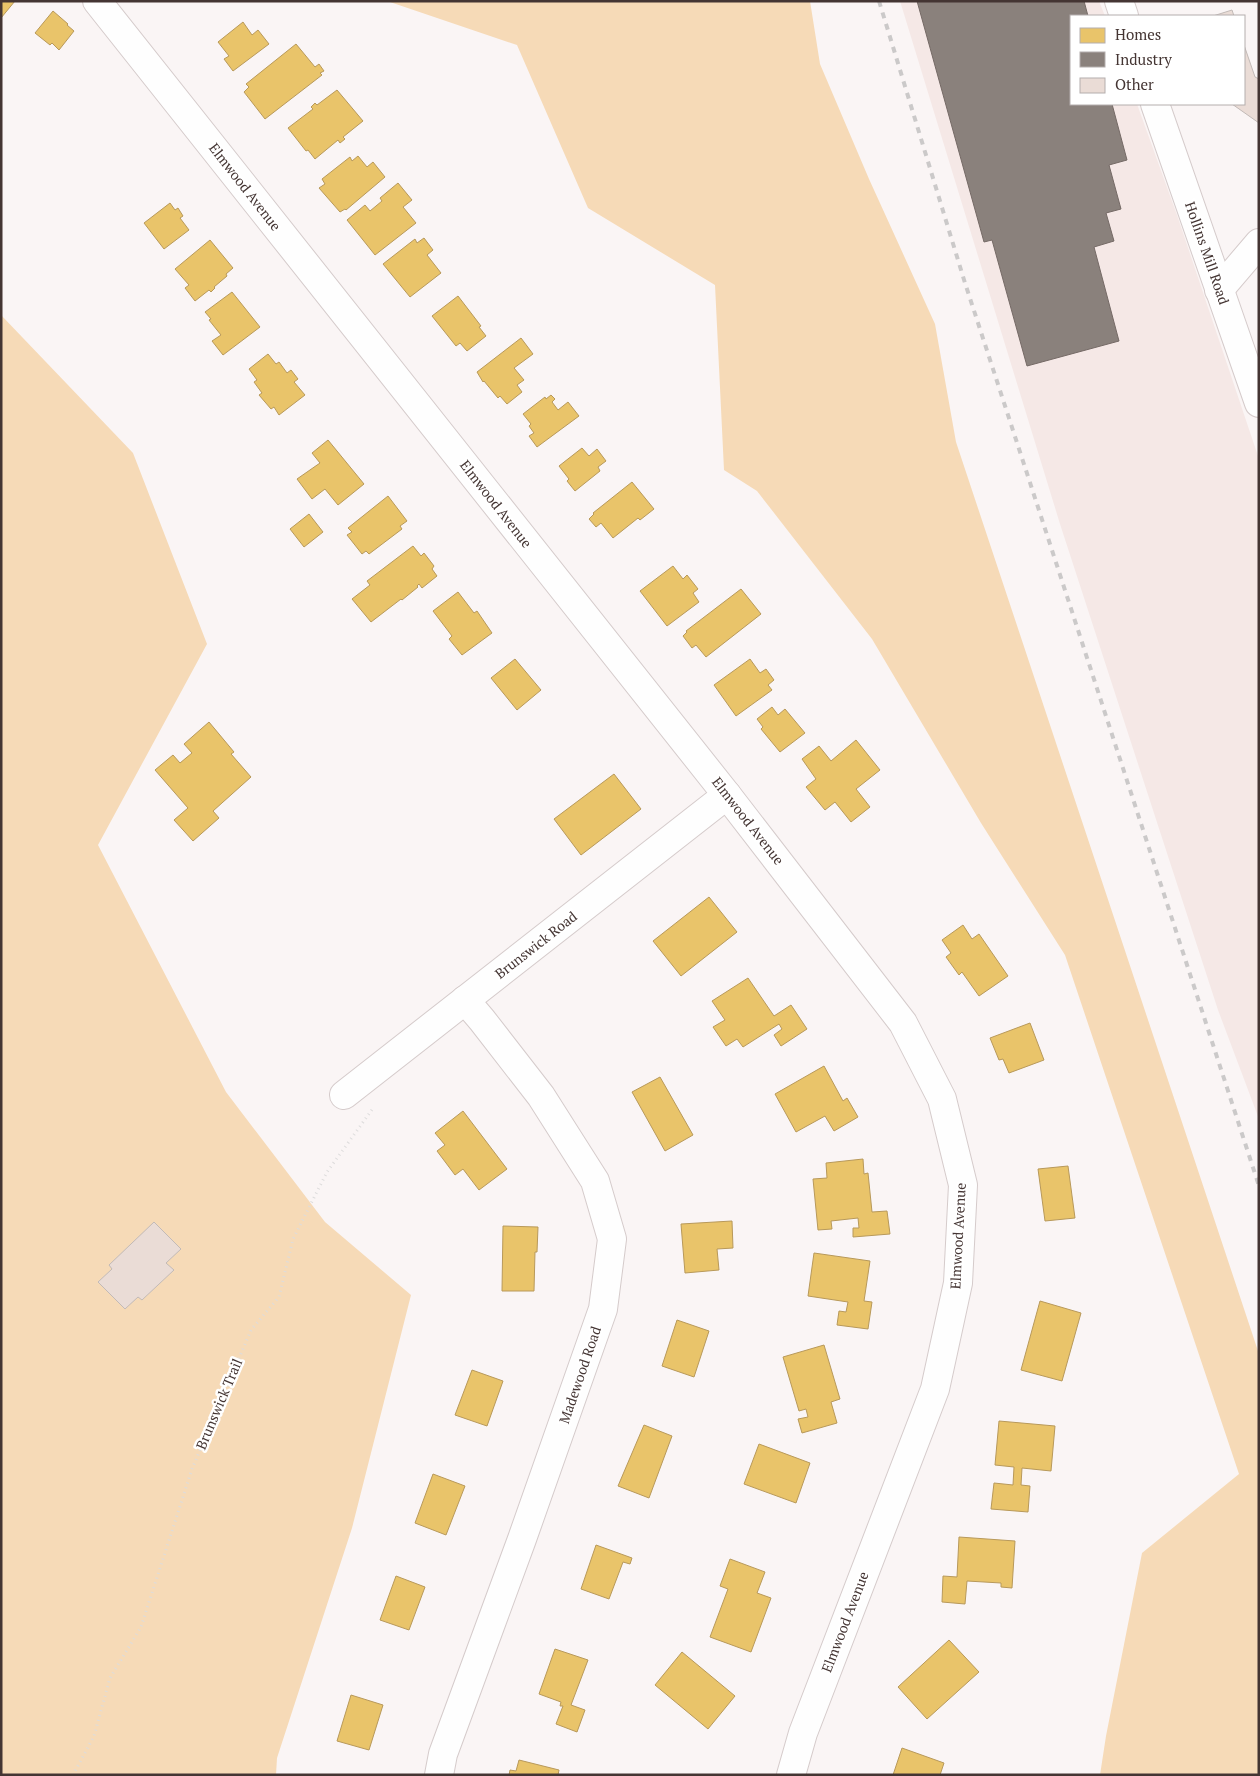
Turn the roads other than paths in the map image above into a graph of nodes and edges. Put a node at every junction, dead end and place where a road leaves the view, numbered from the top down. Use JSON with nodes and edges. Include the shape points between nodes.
{"nodes":[{"id":1,"x":97,"y":1,"type":"edge"},
{"id":2,"x":1119,"y":1,"type":"edge"},
{"id":3,"x":1124,"y":15,"type":"edge"},
{"id":4,"x":1155,"y":105,"type":"edge"},
{"id":5,"x":1259,"y":243,"type":"edge"},
{"id":6,"x":1220,"y":290,"type":"junction"},
{"id":7,"x":1259,"y":403,"type":"edge"},
{"id":8,"x":728,"y":795,"type":"junction"},
{"id":9,"x":465,"y":1000,"type":"junction"},
{"id":10,"x":344,"y":1095,"type":"dead end"},
{"id":11,"x":439,"y":1775,"type":"edge"},
{"id":12,"x":791,"y":1775,"type":"edge"}],
"edges":[{"from":1,"to":8,"type":"street","name":"Elmwood Avenue"},
{"from":2,"to":3,"type":"street"},
{"from":4,"to":6,"type":"street","name":"Hollins Mill Road"},
{"from":5,"to":6,"type":"street"},
{"from":6,"to":7,"type":"street","name":"Hollins Mill Road"},
{"from":8,"to":9,"type":"street","name":"Brunswick Road"},
{"from":8,"to":12,"type":"street","name":"Elmwood Avenue","via":[[902,1023],[942,1099],[964,1185],[958,1283],[935,1390],[803,1734]]},
{"from":9,"to":10,"type":"street","name":"Brunswick Road"},
{"from":9,"to":11,"type":"street","name":"Madewood Road","via":[[541,1096],[595,1181],[612,1239],[603,1309],[443,1754]]}]}
